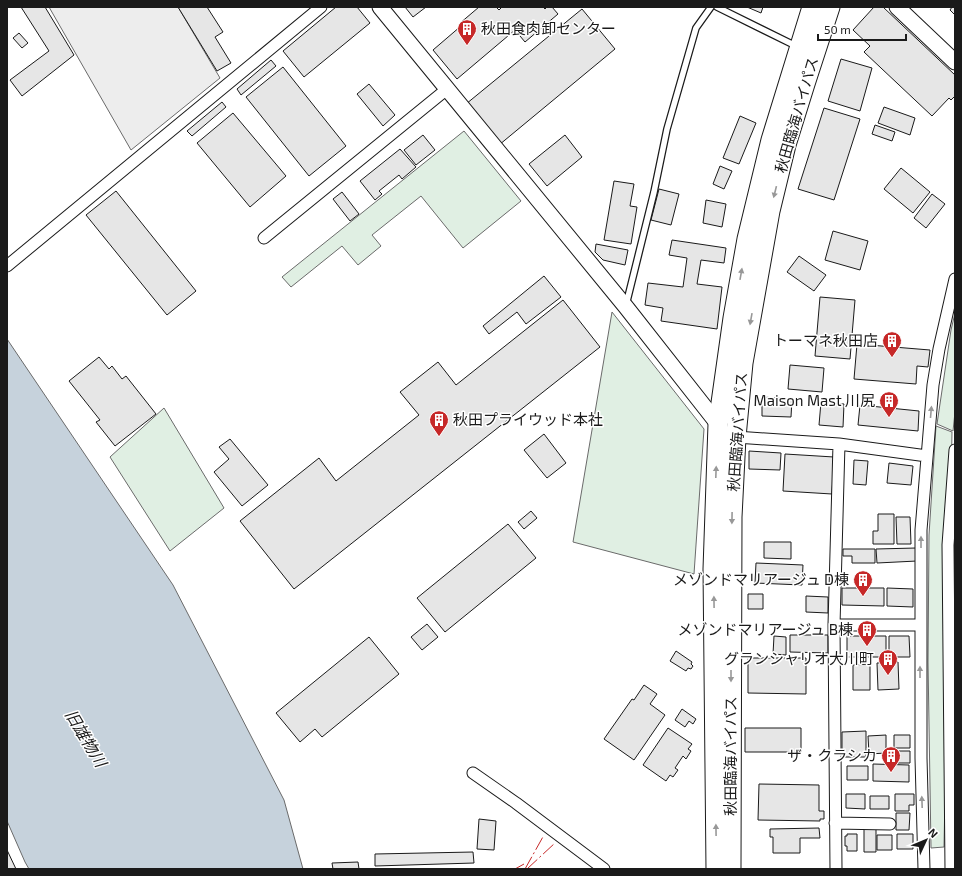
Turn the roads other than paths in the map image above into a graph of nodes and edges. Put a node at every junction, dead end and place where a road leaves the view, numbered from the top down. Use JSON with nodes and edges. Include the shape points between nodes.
{"nodes":[{"id":1,"x":320,"y":7,"type":"edge"},
{"id":2,"x":380,"y":7,"type":"edge"},
{"id":3,"x":711,"y":7,"type":"edge"},
{"id":4,"x":717,"y":7,"type":"edge"},
{"id":5,"x":812,"y":7,"type":"edge"},
{"id":6,"x":830,"y":7,"type":"edge"},
{"id":7,"x":897,"y":7,"type":"edge"},
{"id":8,"x":807,"y":51,"type":"junction"},
{"id":9,"x":955,"y":62,"type":"edge"},
{"id":10,"x":447,"y":89,"type":"junction"},
{"id":11,"x":264,"y":238,"type":"dead end"},
{"id":12,"x":7,"y":266,"type":"edge"},
{"id":13,"x":955,"y":279,"type":"edge"},
{"id":14,"x":626,"y":307,"type":"junction"},
{"id":15,"x":718,"y":424,"type":"junction"},
{"id":16,"x":736,"y":437,"type":"junction"},
{"id":17,"x":839,"y":444,"type":"junction"},
{"id":18,"x":955,"y":450,"type":"edge"},
{"id":19,"x":927,"y":456,"type":"junction"},
{"id":20,"x":834,"y":624,"type":"junction"},
{"id":21,"x":952,"y":624,"type":"edge"},
{"id":22,"x":920,"y":625,"type":"junction"},
{"id":23,"x":473,"y":773,"type":"dead end"},
{"id":24,"x":952,"y":783,"type":"edge"},
{"id":25,"x":835,"y":824,"type":"junction"},
{"id":26,"x":890,"y":824,"type":"dead end"},
{"id":27,"x":604,"y":869,"type":"edge"},
{"id":28,"x":716,"y":869,"type":"edge"},
{"id":29,"x":731,"y":869,"type":"edge"},
{"id":30,"x":836,"y":869,"type":"edge"},
{"id":31,"x":924,"y":869,"type":"edge"},
{"id":32,"x":950,"y":869,"type":"edge"}],
"edges":[{"from":1,"to":12,"type":"street"},
{"from":2,"to":10,"type":"street"},
{"from":3,"to":14,"type":"lane","via":[[696,28],[667,129]]},
{"from":4,"to":8,"type":"lane"},
{"from":5,"to":8,"type":"highway","name":"秋田臨海バイパス"},
{"from":6,"to":8,"type":"highway","name":"秋田臨海バイパス"},
{"from":7,"to":9,"type":"street"},
{"from":15,"to":8,"type":"highway","name":"秋田臨海バイパス","one_way":true,"via":[[747,239],[771,140]]},
{"from":8,"to":16,"type":"highway","name":"秋田臨海バイパス","one_way":true,"via":[[804,84],[770,211],[743,363]]},
{"from":10,"to":11,"type":"street"},
{"from":10,"to":14,"type":"street"},
{"from":19,"to":13,"type":"street","one_way":true,"via":[[939,349]]},
{"from":14,"to":15,"type":"street"},
{"from":15,"to":16,"type":"street"},
{"from":28,"to":15,"type":"highway","name":"秋田臨海バイパス","one_way":true,"via":[[713,569]]},
{"from":16,"to":17,"type":"street"},
{"from":16,"to":29,"type":"highway","name":"秋田臨海バイパス","one_way":true,"via":[[732,525]]},
{"from":17,"to":19,"type":"street"},
{"from":17,"to":20,"type":"street"},
{"from":18,"to":21,"type":"street","via":[[948,545]]},
{"from":22,"to":19,"type":"street","one_way":true,"via":[[921,530]]},
{"from":20,"to":22,"type":"street"},
{"from":20,"to":25,"type":"street"},
{"from":21,"to":24,"type":"street"},
{"from":31,"to":22,"type":"street","one_way":true},
{"from":23,"to":27,"type":"street"},
{"from":24,"to":32,"type":"street"},
{"from":25,"to":26,"type":"street"},
{"from":25,"to":30,"type":"street"}]}
